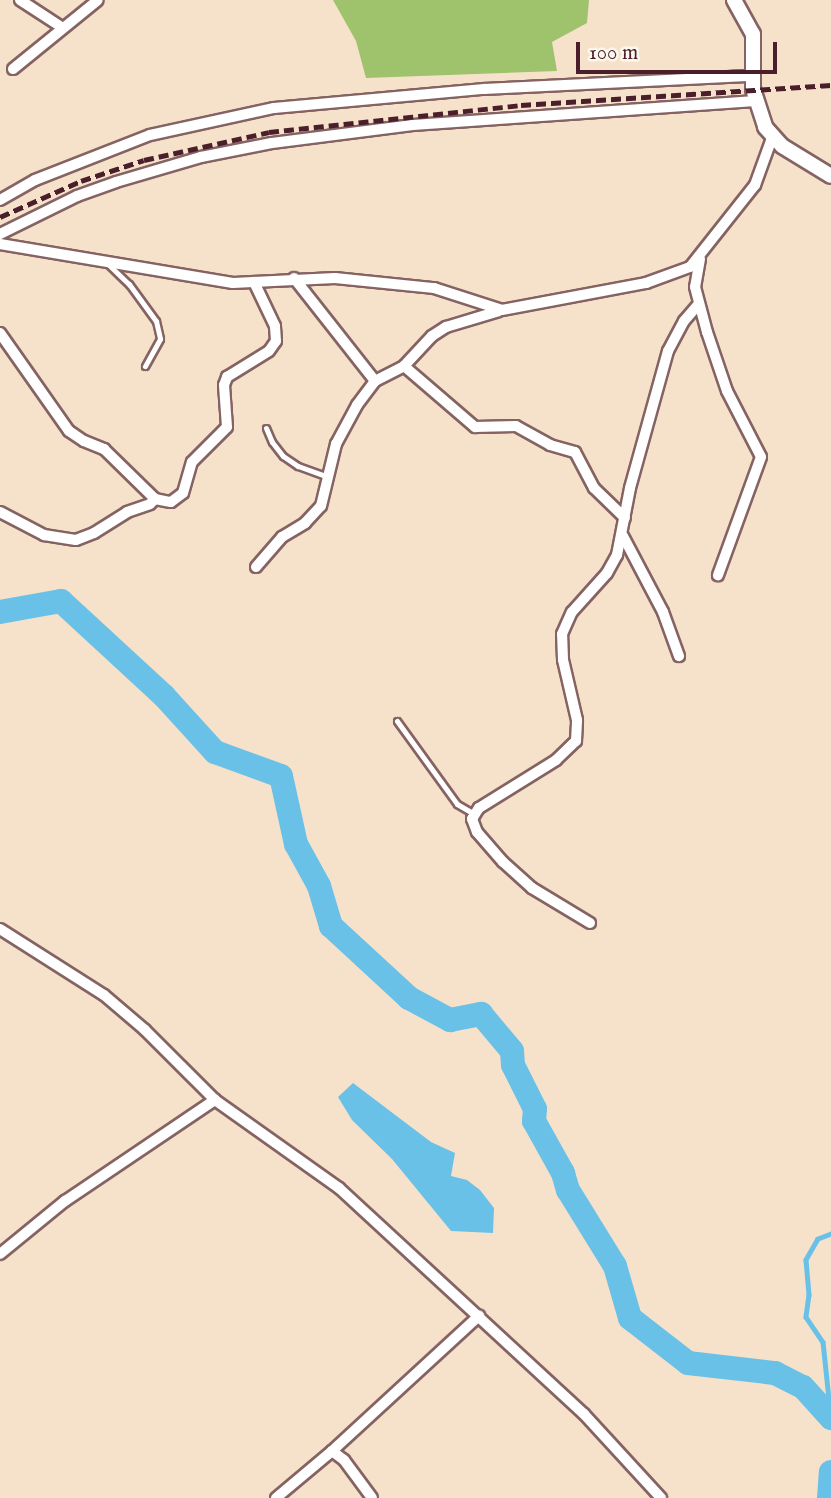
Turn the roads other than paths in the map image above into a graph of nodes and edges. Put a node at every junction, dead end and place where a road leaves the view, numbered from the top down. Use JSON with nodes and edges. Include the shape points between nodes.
{"nodes":[{"id":1,"x":20,"y":0,"type":"edge"},
{"id":2,"x":99,"y":0,"type":"edge"},
{"id":3,"x":734,"y":0,"type":"edge"},
{"id":4,"x":63,"y":28,"type":"junction"},
{"id":5,"x":13,"y":69,"type":"dead end"},
{"id":6,"x":754,"y":76,"type":"junction"},
{"id":7,"x":755,"y":101,"type":"junction"},
{"id":8,"x":772,"y":138,"type":"junction"},
{"id":9,"x":831,"y":176,"type":"edge"},
{"id":10,"x":0,"y":200,"type":"edge"},
{"id":11,"x":0,"y":234,"type":"edge"},
{"id":12,"x":0,"y":244,"type":"edge"},
{"id":13,"x":701,"y":256,"type":"junction"},
{"id":14,"x":104,"y":260,"type":"junction"},
{"id":15,"x":294,"y":278,"type":"junction"},
{"id":16,"x":254,"y":282,"type":"junction"},
{"id":17,"x":698,"y":305,"type":"junction"},
{"id":18,"x":502,"y":310,"type":"junction"},
{"id":19,"x":0,"y":333,"type":"edge"},
{"id":20,"x":145,"y":366,"type":"dead end"},
{"id":21,"x":404,"y":366,"type":"junction"},
{"id":22,"x":375,"y":381,"type":"junction"},
{"id":23,"x":266,"y":428,"type":"dead end"},
{"id":24,"x":328,"y":477,"type":"junction"},
{"id":25,"x":155,"y":499,"type":"junction"},
{"id":26,"x":0,"y":512,"type":"edge"},
{"id":27,"x":625,"y":518,"type":"junction"},
{"id":28,"x":622,"y":533,"type":"junction"},
{"id":29,"x":256,"y":567,"type":"dead end"},
{"id":30,"x":718,"y":575,"type":"dead end"},
{"id":31,"x":679,"y":656,"type":"dead end"},
{"id":32,"x":397,"y":721,"type":"dead end"},
{"id":33,"x":474,"y":814,"type":"junction"},
{"id":34,"x":590,"y":923,"type":"dead end"},
{"id":35,"x":0,"y":929,"type":"edge"},
{"id":36,"x":215,"y":1100,"type":"junction"},
{"id":37,"x":0,"y":1254,"type":"edge"},
{"id":38,"x":479,"y":1316,"type":"junction"},
{"id":39,"x":332,"y":1451,"type":"junction"},
{"id":40,"x":276,"y":1498,"type":"edge"},
{"id":41,"x":372,"y":1498,"type":"edge"},
{"id":42,"x":661,"y":1498,"type":"edge"}],
"edges":[{"from":1,"to":4,"type":"street"},
{"from":2,"to":4,"type":"street"},
{"from":3,"to":6,"type":"street","via":[[753,34]]},
{"from":4,"to":5,"type":"street"},
{"from":6,"to":7,"type":"street"},
{"from":6,"to":10,"type":"street","via":[[484,89],[275,108],[150,135],[35,180]]},
{"from":7,"to":8,"type":"street"},
{"from":7,"to":11,"type":"street","via":[[390,127],[272,143],[201,157],[116,182]]},
{"from":8,"to":9,"type":"street"},
{"from":8,"to":13,"type":"street","via":[[755,185]]},
{"from":12,"to":14,"type":"street"},
{"from":13,"to":17,"type":"street","via":[[694,277]]},
{"from":13,"to":18,"type":"street","via":[[690,267],[661,279]]},
{"from":14,"to":16,"type":"street","via":[[233,283]]},
{"from":14,"to":20,"type":"lane","via":[[156,321],[160,339]]},
{"from":15,"to":16,"type":"street"},
{"from":15,"to":18,"type":"street","via":[[435,288]]},
{"from":15,"to":22,"type":"street"},
{"from":16,"to":25,"type":"street","via":[[275,326],[274,347],[227,377],[227,427],[192,462],[178,499]]},
{"from":17,"to":27,"type":"street","via":[[668,351]]},
{"from":17,"to":30,"type":"street","via":[[727,391],[761,457]]},
{"from":18,"to":21,"type":"street","via":[[446,327]]},
{"from":19,"to":25,"type":"street","via":[[69,430],[113,456]]},
{"from":21,"to":22,"type":"street"},
{"from":21,"to":27,"type":"street","via":[[475,427],[516,426],[550,445],[575,452],[594,488]]},
{"from":22,"to":24,"type":"street","via":[[337,444]]},
{"from":23,"to":24,"type":"lane","via":[[283,456]]},
{"from":24,"to":29,"type":"street","via":[[321,506],[282,537]]},
{"from":25,"to":26,"type":"street","via":[[76,540],[44,536]]},
{"from":27,"to":28,"type":"street"},
{"from":28,"to":31,"type":"street","via":[[663,611]]},
{"from":28,"to":33,"type":"street","via":[[613,564],[572,612],[562,634],[578,720],[576,741],[556,760]]},
{"from":32,"to":33,"type":"lane","via":[[457,804]]},
{"from":33,"to":34,"type":"street","via":[[477,832],[503,862],[532,888]]},
{"from":35,"to":36,"type":"street","via":[[105,997]]},
{"from":36,"to":37,"type":"street","via":[[65,1201]]},
{"from":36,"to":38,"type":"street","via":[[339,1188]]},
{"from":38,"to":39,"type":"street"},
{"from":38,"to":42,"type":"street","via":[[584,1414]]},
{"from":39,"to":40,"type":"street"},
{"from":39,"to":41,"type":"street"}]}
